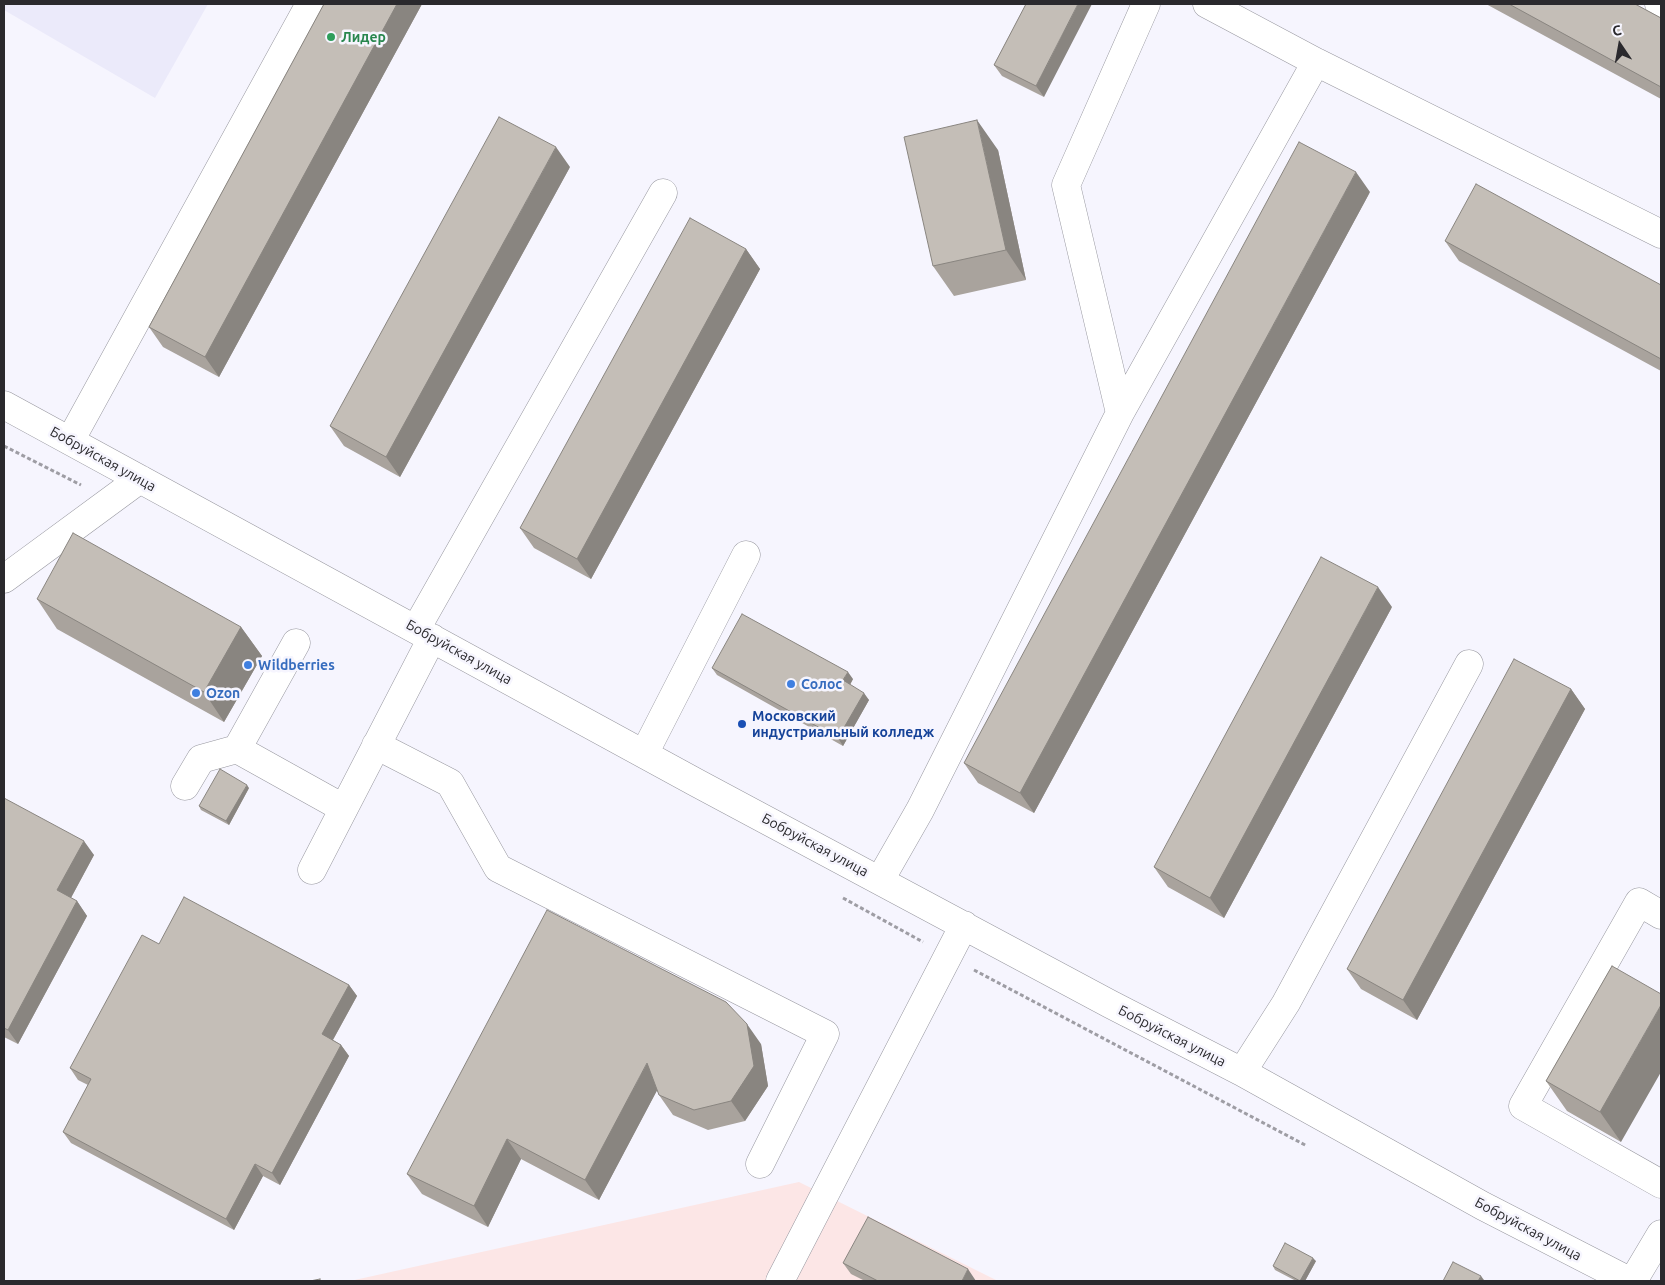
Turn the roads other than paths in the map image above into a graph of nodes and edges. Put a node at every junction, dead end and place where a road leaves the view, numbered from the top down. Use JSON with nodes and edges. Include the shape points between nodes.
{"nodes":[{"id":1,"x":310,"y":4,"type":"edge"},
{"id":2,"x":1146,"y":4,"type":"edge"},
{"id":3,"x":1207,"y":4,"type":"edge"},
{"id":4,"x":1316,"y":62,"type":"junction"},
{"id":5,"x":663,"y":193,"type":"dead end"},
{"id":6,"x":1661,"y":234,"type":"edge"},
{"id":7,"x":4,"y":405,"type":"edge"},
{"id":8,"x":1120,"y":413,"type":"junction"},
{"id":9,"x":70,"y":441,"type":"junction"},
{"id":10,"x":140,"y":480,"type":"junction"},
{"id":11,"x":746,"y":555,"type":"dead end"},
{"id":12,"x":4,"y":579,"type":"edge"},
{"id":13,"x":424,"y":633,"type":"junction"},
{"id":14,"x":296,"y":643,"type":"dead end"},
{"id":15,"x":1469,"y":664,"type":"dead end"},
{"id":16,"x":376,"y":745,"type":"junction"},
{"id":17,"x":237,"y":749,"type":"junction"},
{"id":18,"x":644,"y":754,"type":"junction"},
{"id":19,"x":186,"y":786,"type":"dead end"},
{"id":20,"x":343,"y":808,"type":"junction"},
{"id":21,"x":312,"y":870,"type":"dead end"},
{"id":22,"x":880,"y":880,"type":"junction"},
{"id":23,"x":1661,"y":915,"type":"edge"},
{"id":24,"x":964,"y":925,"type":"junction"},
{"id":25,"x":1242,"y":1072,"type":"junction"},
{"id":26,"x":760,"y":1164,"type":"dead end"},
{"id":27,"x":1661,"y":1184,"type":"edge"},
{"id":28,"x":1661,"y":1234,"type":"edge"},
{"id":29,"x":788,"y":1279,"type":"edge"},
{"id":30,"x":1629,"y":1281,"type":"edge"},
{"id":31,"x":1633,"y":1281,"type":"edge"}],
"edges":[{"from":1,"to":9,"type":"street"},
{"from":2,"to":8,"type":"street","via":[[1066,185]]},
{"from":3,"to":4,"type":"street"},
{"from":4,"to":6,"type":"street"},
{"from":4,"to":8,"type":"street"},
{"from":5,"to":13,"type":"street"},
{"from":7,"to":9,"type":"street","name":"Бобруйская улица"},
{"from":8,"to":22,"type":"street","via":[[920,810]]},
{"from":9,"to":10,"type":"street","name":"Бобруйская улица"},
{"from":10,"to":12,"type":"street"},
{"from":10,"to":13,"type":"street","name":"Бобруйская улица"},
{"from":11,"to":18,"type":"street"},
{"from":13,"to":16,"type":"street"},
{"from":13,"to":18,"type":"street","name":"Бобруйская улица"},
{"from":14,"to":17,"type":"street"},
{"from":15,"to":25,"type":"street","via":[[1286,1003]]},
{"from":16,"to":20,"type":"street"},
{"from":16,"to":26,"type":"street","via":[[450,782],[498,868],[825,1034]]},
{"from":17,"to":19,"type":"street","via":[[201,759]]},
{"from":17,"to":20,"type":"street"},
{"from":18,"to":22,"type":"street","name":"Бобруйская улица"},
{"from":20,"to":21,"type":"street"},
{"from":22,"to":24,"type":"street","name":"Бобруйская улица"},
{"from":23,"to":27,"type":"street","via":[[1639,902],[1524,1106]]},
{"from":24,"to":25,"type":"street","name":"Бобруйская улица"},
{"from":24,"to":29,"type":"street"},
{"from":25,"to":30,"type":"street","name":"Бобруйская улица","via":[[1483,1206]]},
{"from":28,"to":31,"type":"street"}]}
